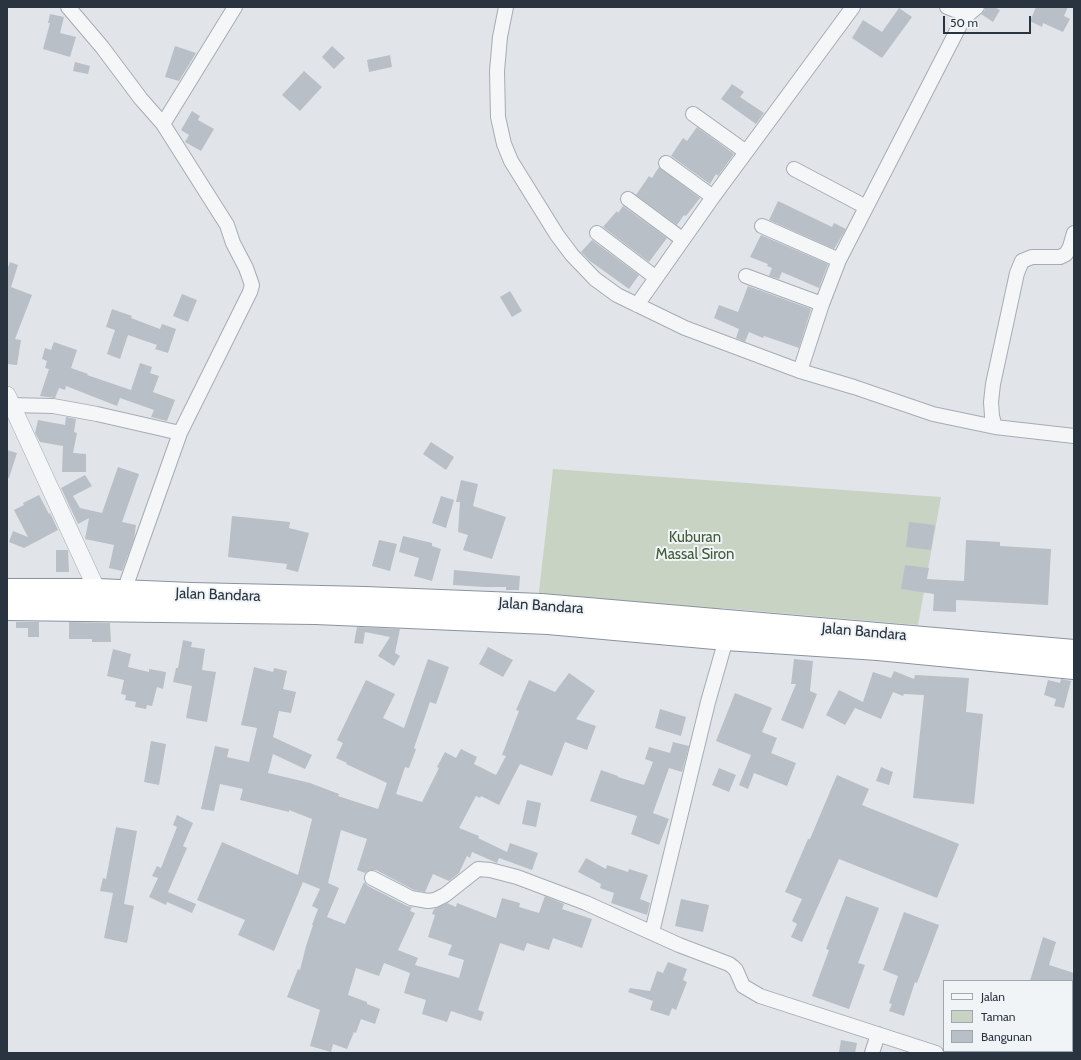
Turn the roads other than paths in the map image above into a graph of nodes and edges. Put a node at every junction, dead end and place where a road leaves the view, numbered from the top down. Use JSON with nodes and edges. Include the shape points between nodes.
{"nodes":[{"id":1,"x":68,"y":7,"type":"edge"},
{"id":2,"x":235,"y":7,"type":"edge"},
{"id":3,"x":506,"y":7,"type":"edge"},
{"id":4,"x":853,"y":7,"type":"edge"},
{"id":5,"x":947,"y":7,"type":"edge"},
{"id":6,"x":973,"y":11,"type":"edge"},
{"id":7,"x":693,"y":114,"type":"dead end"},
{"id":8,"x":163,"y":124,"type":"junction"},
{"id":9,"x":746,"y":152,"type":"junction"},
{"id":10,"x":666,"y":163,"type":"dead end"},
{"id":11,"x":794,"y":169,"type":"dead end"},
{"id":12,"x":713,"y":197,"type":"junction"},
{"id":13,"x":628,"y":199,"type":"dead end"},
{"id":14,"x":866,"y":207,"type":"junction"},
{"id":15,"x":762,"y":226,"type":"dead end"},
{"id":16,"x":1074,"y":233,"type":"edge"},
{"id":17,"x":597,"y":234,"type":"dead end"},
{"id":18,"x":682,"y":239,"type":"junction"},
{"id":19,"x":839,"y":260,"type":"junction"},
{"id":20,"x":746,"y":276,"type":"dead end"},
{"id":21,"x":656,"y":277,"type":"junction"},
{"id":22,"x":822,"y":304,"type":"junction"},
{"id":23,"x":637,"y":305,"type":"junction"},
{"id":24,"x":800,"y":371,"type":"junction"},
{"id":25,"x":9,"y":400,"type":"edge"},
{"id":26,"x":995,"y":428,"type":"junction"},
{"id":27,"x":180,"y":433,"type":"junction"},
{"id":28,"x":1074,"y":436,"type":"edge"},
{"id":29,"x":7,"y":590,"type":"edge"},
{"id":30,"x":97,"y":590,"type":"junction"},
{"id":31,"x":124,"y":591,"type":"junction"},
{"id":32,"x":191,"y":603,"type":"junction"},
{"id":33,"x":7,"y":609,"type":"edge"},
{"id":34,"x":726,"y":639,"type":"junction"},
{"id":35,"x":1074,"y":651,"type":"edge"},
{"id":36,"x":1074,"y":668,"type":"edge"},
{"id":37,"x":372,"y":878,"type":"dead end"},
{"id":38,"x":652,"y":932,"type":"junction"},
{"id":39,"x":878,"y":1034,"type":"junction"},
{"id":40,"x":872,"y":1053,"type":"edge"},
{"id":41,"x":936,"y":1053,"type":"edge"}],
"edges":[{"from":1,"to":8,"type":"street"},
{"from":2,"to":8,"type":"street"},
{"from":3,"to":23,"type":"street","via":[[500,37],[497,93],[498,117],[511,161],[576,261],[617,295]]},
{"from":4,"to":9,"type":"street"},
{"from":5,"to":6,"type":"street"},
{"from":6,"to":14,"type":"street","via":[[964,19]]},
{"from":7,"to":9,"type":"street"},
{"from":8,"to":27,"type":"street","via":[[228,225],[233,243],[252,285]]},
{"from":9,"to":12,"type":"street"},
{"from":10,"to":12,"type":"street"},
{"from":11,"to":14,"type":"street"},
{"from":12,"to":18,"type":"street"},
{"from":13,"to":18,"type":"street"},
{"from":14,"to":19,"type":"street"},
{"from":15,"to":19,"type":"street"},
{"from":16,"to":26,"type":"street","via":[[1066,254],[1060,257],[1032,257],[1022,261],[1017,273],[993,384],[991,409]]},
{"from":17,"to":21,"type":"street"},
{"from":18,"to":21,"type":"street"},
{"from":19,"to":22,"type":"street"},
{"from":20,"to":22,"type":"street"},
{"from":21,"to":23,"type":"street"},
{"from":22,"to":24,"type":"street"},
{"from":23,"to":24,"type":"street","via":[[685,328]]},
{"from":24,"to":26,"type":"street","via":[[933,414]]},
{"from":25,"to":27,"type":"street","via":[[117,418]]},
{"from":25,"to":30,"type":"street"},
{"from":26,"to":28,"type":"street"},
{"from":27,"to":31,"type":"street"},
{"from":29,"to":30,"type":"highway","name":"Jalan Bandara"},
{"from":30,"to":31,"type":"highway","name":"Jalan Bandara"},
{"from":31,"to":32,"type":"highway","name":"Jalan Bandara"},
{"from":32,"to":33,"type":"highway","name":"Jalan Bandara"},
{"from":32,"to":34,"type":"highway","name":"Jalan Bandara","via":[[316,613],[548,623]]},
{"from":32,"to":35,"type":"highway","name":"Jalan Bandara","via":[[365,598],[541,605]]},
{"from":34,"to":36,"type":"highway","name":"Jalan Bandara","via":[[878,649]]},
{"from":34,"to":38,"type":"street","via":[[708,702]]},
{"from":37,"to":38,"type":"street","via":[[411,898],[428,901],[445,895],[478,869],[490,870],[517,876],[552,889]]},
{"from":38,"to":39,"type":"street","via":[[734,966],[743,986],[760,996]]},
{"from":39,"to":40,"type":"street"},
{"from":39,"to":41,"type":"street"}]}
